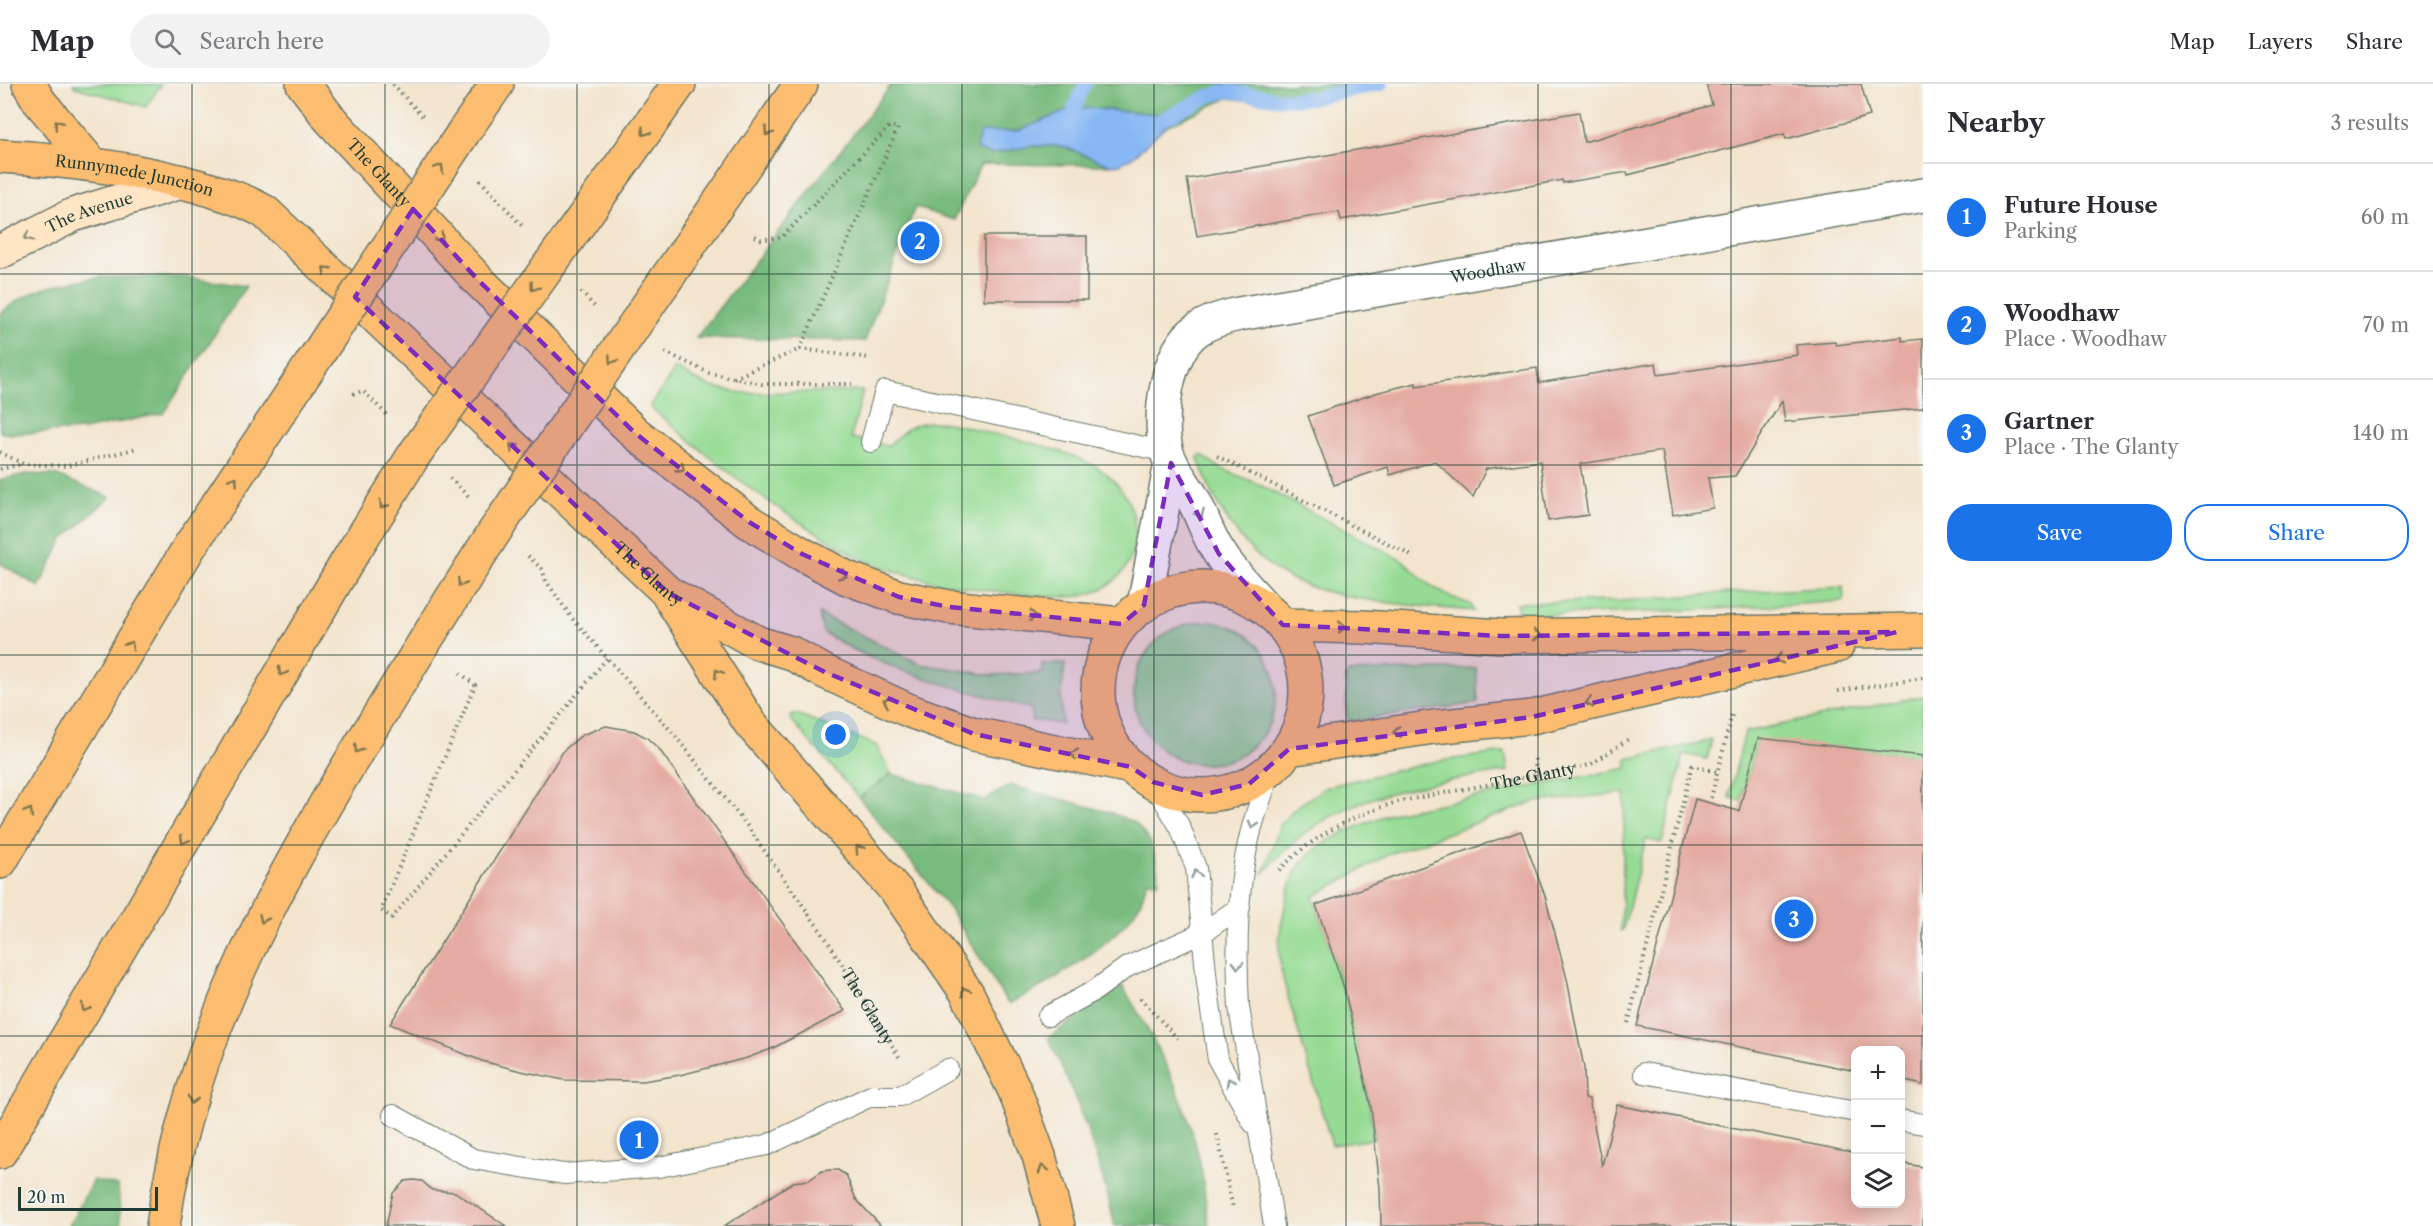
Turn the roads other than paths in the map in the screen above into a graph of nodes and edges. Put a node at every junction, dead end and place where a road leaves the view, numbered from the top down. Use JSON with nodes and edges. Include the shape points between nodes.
{"nodes":[{"id":1,"x":29,"y":84,"type":"edge"},
{"id":2,"x":303,"y":84,"type":"edge"},
{"id":3,"x":497,"y":84,"type":"edge"},
{"id":4,"x":679,"y":84,"type":"edge"},
{"id":5,"x":801,"y":84,"type":"edge"},
{"id":6,"x":0,"y":156,"type":"edge"},
{"id":7,"x":91,"y":163,"type":"junction"},
{"id":8,"x":181,"y":182,"type":"junction"},
{"id":9,"x":1923,"y":195,"type":"edge"},
{"id":10,"x":265,"y":212,"type":"joint"},
{"id":11,"x":0,"y":252,"type":"edge"},
{"id":12,"x":871,"y":442,"type":"dead end"},
{"id":13,"x":1169,"y":458,"type":"junction"},
{"id":14,"x":668,"y":593,"type":"junction"},
{"id":15,"x":1133,"y":614,"type":"junction"},
{"id":16,"x":1274,"y":616,"type":"junction"},
{"id":17,"x":1910,"y":631,"type":"edge"},
{"id":18,"x":1280,"y":759,"type":"junction"},
{"id":19,"x":1142,"y":774,"type":"junction"},
{"id":20,"x":0,"y":862,"type":"edge"},
{"id":21,"x":1240,"y":907,"type":"junction"},
{"id":22,"x":1202,"y":933,"type":"junction"},
{"id":23,"x":1048,"y":1016,"type":"dead end"},
{"id":24,"x":948,"y":1069,"type":"dead end"},
{"id":25,"x":1644,"y":1073,"type":"dead end"},
{"id":26,"x":1851,"y":1111,"type":"edge"},
{"id":27,"x":393,"y":1115,"type":"dead end"},
{"id":28,"x":1905,"y":1121,"type":"edge"},
{"id":29,"x":1923,"y":1124,"type":"edge"},
{"id":30,"x":1259,"y":1133,"type":"junction"},
{"id":31,"x":0,"y":1152,"type":"edge"},
{"id":32,"x":163,"y":1226,"type":"edge"},
{"id":33,"x":1058,"y":1226,"type":"edge"},
{"id":34,"x":1274,"y":1226,"type":"edge"}],
"edges":[{"from":7,"to":1,"type":"main road","one_way":true},
{"from":2,"to":15,"type":"main road","name":"The Glanty","one_way":true,"via":[[329,118],[478,280],[635,433],[749,522],[847,578],[899,597],[949,607]]},
{"from":20,"to":3,"type":"main road","one_way":true,"bridge":true,"via":[[190,546]]},
{"from":4,"to":31,"type":"main road","one_way":true,"bridge":true,"via":[[414,455]]},
{"from":5,"to":32,"type":"main road","one_way":true,"bridge":true,"via":[[493,534],[312,824],[275,892],[203,1060],[169,1182]]},
{"from":6,"to":7,"type":"main road","name":"Runnymede Junction"},
{"from":7,"to":8,"type":"main road","name":"Runnymede Junction"},
{"from":8,"to":10,"type":"main road","name":"Runnymede Junction","via":[[246,200]]},
{"from":8,"to":11,"type":"main road","name":"The Avenue","one_way":true,"via":[[73,215]]},
{"from":9,"to":13,"type":"street","name":"Woodhaw","via":[[1222,318],[1187,340],[1170,371],[1163,434]]},
{"from":14,"to":10,"type":"main road","name":"The Glanty","one_way":true},
{"from":12,"to":13,"type":"lane","via":[[885,392]]},
{"from":13,"to":15,"type":"street","name":"Woodhaw"},
{"from":13,"to":16,"type":"street","name":"Woodhaw","one_way":true,"via":[[1219,554]]},
{"from":19,"to":14,"type":"main road","name":"The Glanty","one_way":true,"via":[[974,734],[910,711],[791,653],[758,643]]},
{"from":33,"to":14,"type":"main road","one_way":true,"via":[[1039,1156],[1015,1091],[967,993],[898,893],[750,723]]},
{"from":15,"to":16,"type":"main road","via":[[1169,592],[1193,587],[1239,593]]},
{"from":15,"to":19,"type":"main road","via":[[1103,658],[1099,696],[1108,735]]},
{"from":16,"to":17,"type":"main road","one_way":true,"via":[[1363,627],[1501,636]]},
{"from":16,"to":18,"type":"main road","via":[[1294,641],[1306,677],[1307,696],[1304,715]]},
{"from":17,"to":18,"type":"main road","one_way":true,"via":[[1532,717],[1434,727]]},
{"from":18,"to":19,"type":"main road","via":[[1249,784],[1202,795],[1178,792]]},
{"from":18,"to":21,"type":"lane","one_way":true,"via":[[1250,836]]},
{"from":22,"to":19,"type":"lane","one_way":true,"via":[[1196,868],[1188,845]]},
{"from":21,"to":22,"type":"lane"},
{"from":21,"to":30,"type":"lane","one_way":true,"via":[[1239,1007]]},
{"from":22,"to":23,"type":"lane","via":[[1127,967],[1094,991]]},
{"from":30,"to":22,"type":"lane","one_way":true,"via":[[1218,1060]]},
{"from":24,"to":27,"type":"lane","via":[[900,1096],[870,1096],[767,1146],[659,1167],[564,1174],[473,1159]]},
{"from":25,"to":26,"type":"lane"},
{"from":28,"to":29,"type":"lane"},
{"from":30,"to":34,"type":"lane"}]}
